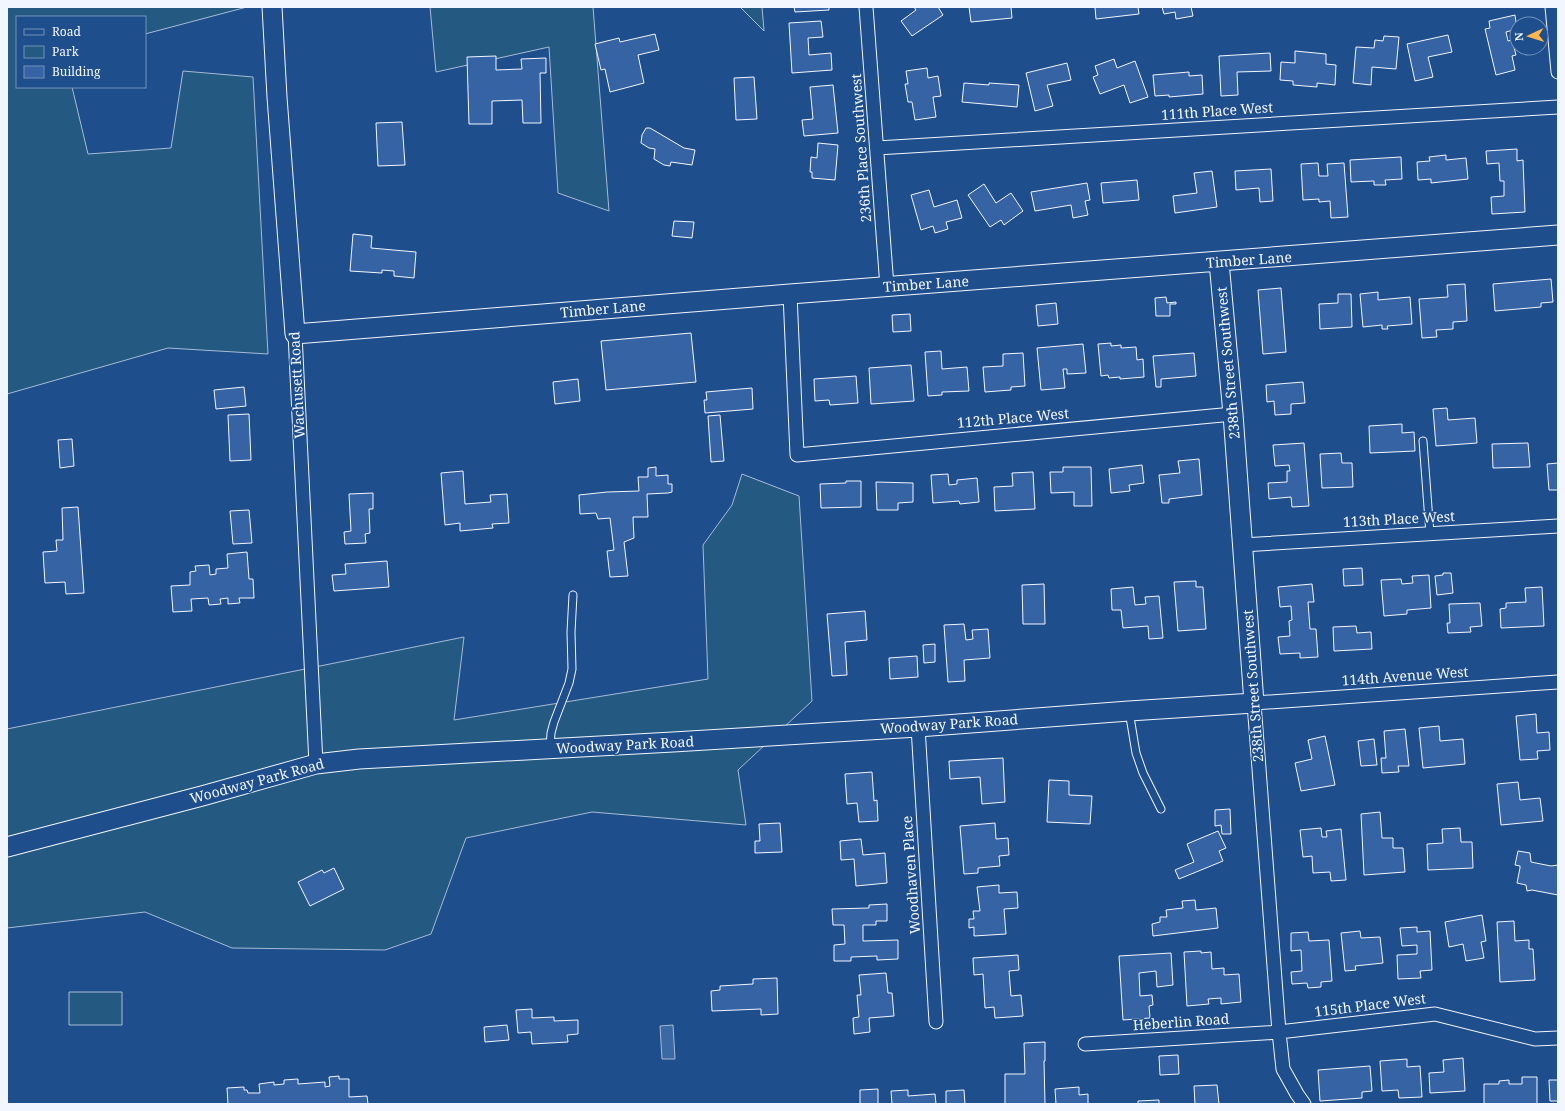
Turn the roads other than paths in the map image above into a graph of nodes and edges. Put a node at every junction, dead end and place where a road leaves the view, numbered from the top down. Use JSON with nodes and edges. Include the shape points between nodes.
{"nodes":[{"id":1,"x":272,"y":7,"type":"edge"},
{"id":2,"x":866,"y":7,"type":"edge"},
{"id":3,"x":1552,"y":7,"type":"edge"},
{"id":4,"x":1558,"y":72,"type":"edge"},
{"id":5,"x":1558,"y":106,"type":"edge"},
{"id":6,"x":877,"y":148,"type":"junction"},
{"id":7,"x":1558,"y":235,"type":"edge"},
{"id":8,"x":1219,"y":262,"type":"junction"},
{"id":9,"x":887,"y":287,"type":"junction"},
{"id":10,"x":790,"y":294,"type":"junction"},
{"id":11,"x":294,"y":334,"type":"junction"},
{"id":12,"x":1233,"y":414,"type":"junction"},
{"id":13,"x":1423,"y":441,"type":"dead end"},
{"id":14,"x":1558,"y":526,"type":"edge"},
{"id":15,"x":1430,"y":534,"type":"junction"},
{"id":16,"x":1242,"y":545,"type":"junction"},
{"id":17,"x":573,"y":595,"type":"dead end"},
{"id":18,"x":1558,"y":682,"type":"edge"},
{"id":19,"x":1254,"y":703,"type":"junction"},
{"id":20,"x":1129,"y":711,"type":"junction"},
{"id":21,"x":918,"y":727,"type":"junction"},
{"id":22,"x":550,"y":749,"type":"junction"},
{"id":23,"x":316,"y":764,"type":"junction"},
{"id":24,"x":1161,"y":809,"type":"dead end"},
{"id":25,"x":7,"y":847,"type":"edge"},
{"id":26,"x":936,"y":1022,"type":"dead end"},
{"id":27,"x":1279,"y":1032,"type":"junction"},
{"id":28,"x":1558,"y":1038,"type":"edge"},
{"id":29,"x":1085,"y":1044,"type":"dead end"},
{"id":30,"x":1304,"y":1104,"type":"edge"}],
"edges":[{"from":1,"to":11,"type":"street","name":"Wachusett Road"},
{"from":2,"to":6,"type":"street","name":"236th Place Southwest"},
{"from":3,"to":4,"type":"street"},
{"from":5,"to":6,"type":"street","name":"111th Place West"},
{"from":6,"to":9,"type":"street","name":"236th Place Southwest"},
{"from":7,"to":8,"type":"street","name":"Timber Lane"},
{"from":8,"to":9,"type":"street","name":"Timber Lane"},
{"from":8,"to":12,"type":"street","name":"238th Street Southwest"},
{"from":9,"to":10,"type":"street","name":"Timber Lane"},
{"from":10,"to":11,"type":"street","name":"Timber Lane"},
{"from":10,"to":12,"type":"street","name":"112th Place West","via":[[797,455]]},
{"from":11,"to":23,"type":"street","name":"Wachusett Road"},
{"from":12,"to":16,"type":"street","name":"238th Street Southwest"},
{"from":13,"to":15,"type":"lane"},
{"from":14,"to":15,"type":"street","name":"113th Place West"},
{"from":15,"to":16,"type":"street","name":"113th Place West"},
{"from":16,"to":19,"type":"street","name":"238th Street Southwest"},
{"from":17,"to":22,"type":"lane","via":[[570,683],[554,722]]},
{"from":18,"to":19,"type":"street","name":"114th Avenue West"},
{"from":19,"to":20,"type":"street","name":"Woodway Park Road"},
{"from":19,"to":27,"type":"street","name":"238th Street Southwest"},
{"from":20,"to":21,"type":"street","name":"Woodway Park Road"},
{"from":20,"to":24,"type":"lane","via":[[1136,753]]},
{"from":21,"to":22,"type":"street","name":"Woodway Park Road"},
{"from":21,"to":26,"type":"street","name":"Woodhaven Place"},
{"from":22,"to":23,"type":"street","name":"Woodway Park Road","via":[[359,759]]},
{"from":23,"to":25,"type":"street","name":"Woodway Park Road"},
{"from":27,"to":28,"type":"street","name":"115th Place West","via":[[1435,1014],[1535,1038]]},
{"from":27,"to":29,"type":"street","name":"Heberlin Road"},
{"from":27,"to":30,"type":"street","name":"238th Street Southwest","via":[[1283,1068]]}]}
